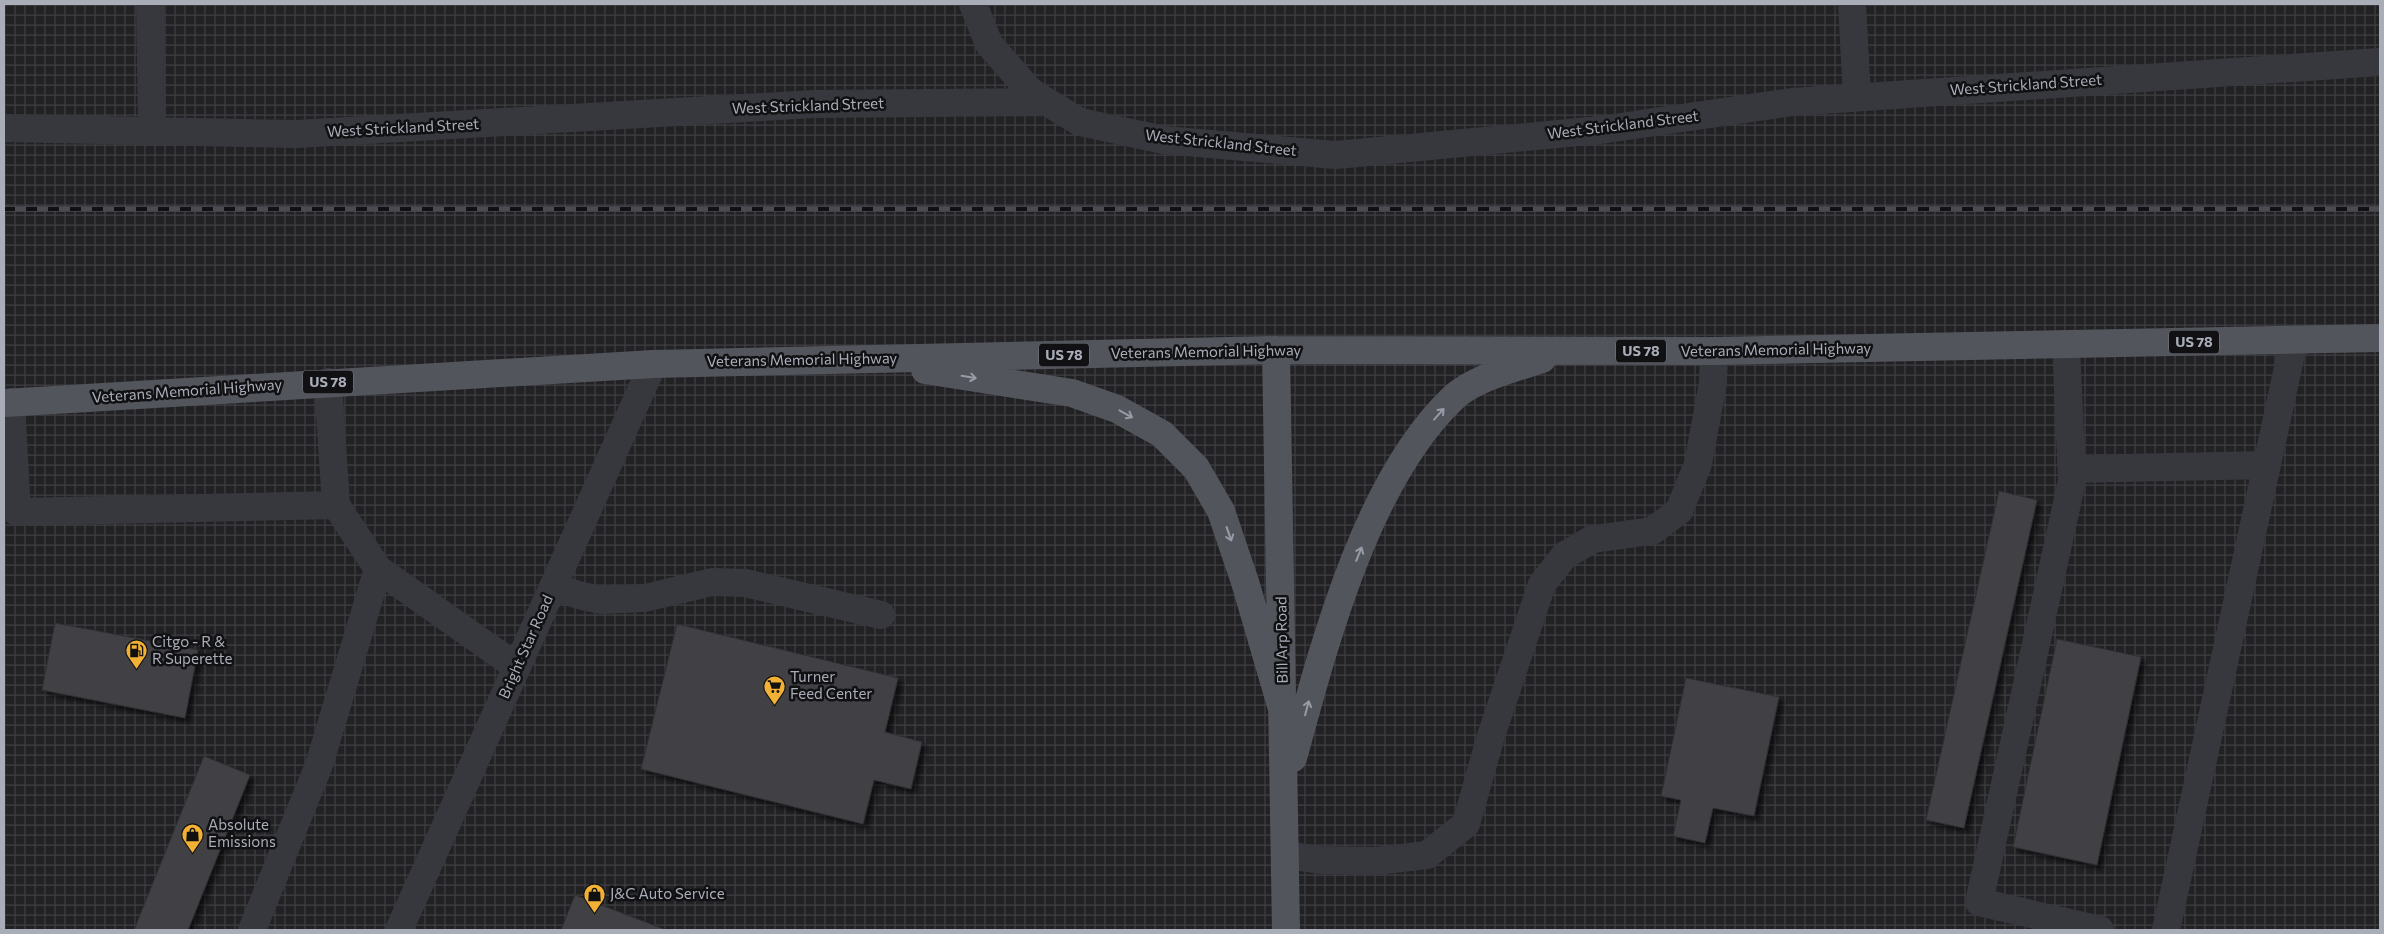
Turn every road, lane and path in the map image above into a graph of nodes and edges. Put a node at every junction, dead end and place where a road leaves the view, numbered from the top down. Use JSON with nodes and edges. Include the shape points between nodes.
{"nodes":[{"id":1,"x":150,"y":4,"type":"edge"},
{"id":2,"x":973,"y":4,"type":"edge"},
{"id":3,"x":1852,"y":4,"type":"edge"},
{"id":4,"x":2380,"y":62,"type":"edge"},
{"id":5,"x":1858,"y":97,"type":"junction"},
{"id":6,"x":1047,"y":102,"type":"junction"},
{"id":7,"x":4,"y":128,"type":"edge"},
{"id":8,"x":152,"y":131,"type":"junction"},
{"id":9,"x":2380,"y":338,"type":"edge"},
{"id":10,"x":2294,"y":340,"type":"junction"},
{"id":11,"x":2066,"y":344,"type":"junction"},
{"id":12,"x":1276,"y":350,"type":"junction"},
{"id":13,"x":1568,"y":351,"type":"junction"},
{"id":14,"x":1714,"y":352,"type":"junction"},
{"id":15,"x":852,"y":359,"type":"junction"},
{"id":16,"x":653,"y":364,"type":"junction"},
{"id":17,"x":328,"y":382,"type":"junction"},
{"id":18,"x":7,"y":402,"type":"edge"},
{"id":19,"x":2267,"y":465,"type":"junction"},
{"id":20,"x":2072,"y":469,"type":"junction"},
{"id":21,"x":336,"y":505,"type":"junction"},
{"id":22,"x":378,"y":570,"type":"junction"},
{"id":23,"x":553,"y":587,"type":"junction"},
{"id":24,"x":881,"y":616,"type":"dead end"},
{"id":25,"x":517,"y":667,"type":"junction"},
{"id":26,"x":1283,"y":712,"type":"junction"},
{"id":27,"x":1285,"y":788,"type":"junction"},
{"id":28,"x":1286,"y":854,"type":"junction"},
{"id":29,"x":252,"y":930,"type":"edge"},
{"id":30,"x":399,"y":930,"type":"edge"},
{"id":31,"x":1286,"y":930,"type":"edge"},
{"id":32,"x":2100,"y":930,"type":"edge"},
{"id":33,"x":2166,"y":930,"type":"edge"}],
"edges":[{"from":1,"to":8,"type":"street"},
{"from":2,"to":6,"type":"street","via":[[989,44],[1030,91]]},
{"from":3,"to":5,"type":"street"},
{"from":4,"to":5,"type":"street","name":"West Strickland Street"},
{"from":5,"to":6,"type":"street","name":"West Strickland Street","via":[[1792,102],[1600,130],[1336,155],[1164,140],[1080,122]]},
{"from":6,"to":8,"type":"street","name":"West Strickland Street","via":[[814,104],[296,134]]},
{"from":7,"to":8,"type":"street","name":"West Strickland Street"},
{"from":9,"to":10,"type":"main road","name":"Veterans Memorial Highway","number":"US 78"},
{"from":10,"to":11,"type":"main road","name":"Veterans Memorial Highway","number":"US 78"},
{"from":10,"to":19,"type":"street"},
{"from":11,"to":14,"type":"main road","name":"Veterans Memorial Highway","number":"US 78"},
{"from":11,"to":20,"type":"street"},
{"from":12,"to":13,"type":"main road","name":"Veterans Memorial Highway","number":"US 78"},
{"from":12,"to":15,"type":"main road","name":"Veterans Memorial Highway","number":"US 78"},
{"from":12,"to":26,"type":"main road","name":"Bill Arp Road"},
{"from":13,"to":14,"type":"main road","name":"Veterans Memorial Highway","number":"US 78"},
{"from":27,"to":13,"type":"main road","one_way":true,"via":[[1317,671],[1345,589],[1377,508],[1414,442],[1454,397],[1491,375]]},
{"from":14,"to":28,"type":"street","via":[[1713,383],[1698,464],[1679,511],[1652,531],[1592,539],[1565,555],[1542,584],[1491,736],[1466,824],[1427,855],[1376,861],[1320,860]]},
{"from":15,"to":16,"type":"main road","name":"Veterans Memorial Highway","number":"US 78"},
{"from":15,"to":26,"type":"main road","one_way":true,"via":[[1072,393],[1117,409],[1162,434],[1196,468],[1221,511]]},
{"from":16,"to":17,"type":"main road","name":"Veterans Memorial Highway","number":"US 78"},
{"from":16,"to":23,"type":"street","name":"Bright Star Road"},
{"from":17,"to":18,"type":"main road","name":"Veterans Memorial Highway","number":"US 78"},
{"from":17,"to":21,"type":"street"},
{"from":18,"to":21,"type":"street","via":[[17,512]]},
{"from":19,"to":20,"type":"street"},
{"from":19,"to":33,"type":"street"},
{"from":20,"to":32,"type":"street","via":[[2072,481],[1979,902]]},
{"from":21,"to":22,"type":"street"},
{"from":22,"to":25,"type":"street"},
{"from":22,"to":29,"type":"street","via":[[318,765]]},
{"from":23,"to":24,"type":"street","via":[[602,600],[645,598],[712,582],[745,583]]},
{"from":23,"to":25,"type":"street","name":"Bright Star Road"},
{"from":25,"to":30,"type":"street","name":"Bright Star Road"},
{"from":26,"to":27,"type":"main road","name":"Bill Arp Road"},
{"from":27,"to":28,"type":"main road","name":"Bill Arp Road"},
{"from":28,"to":31,"type":"main road","name":"Bill Arp Road"}]}
